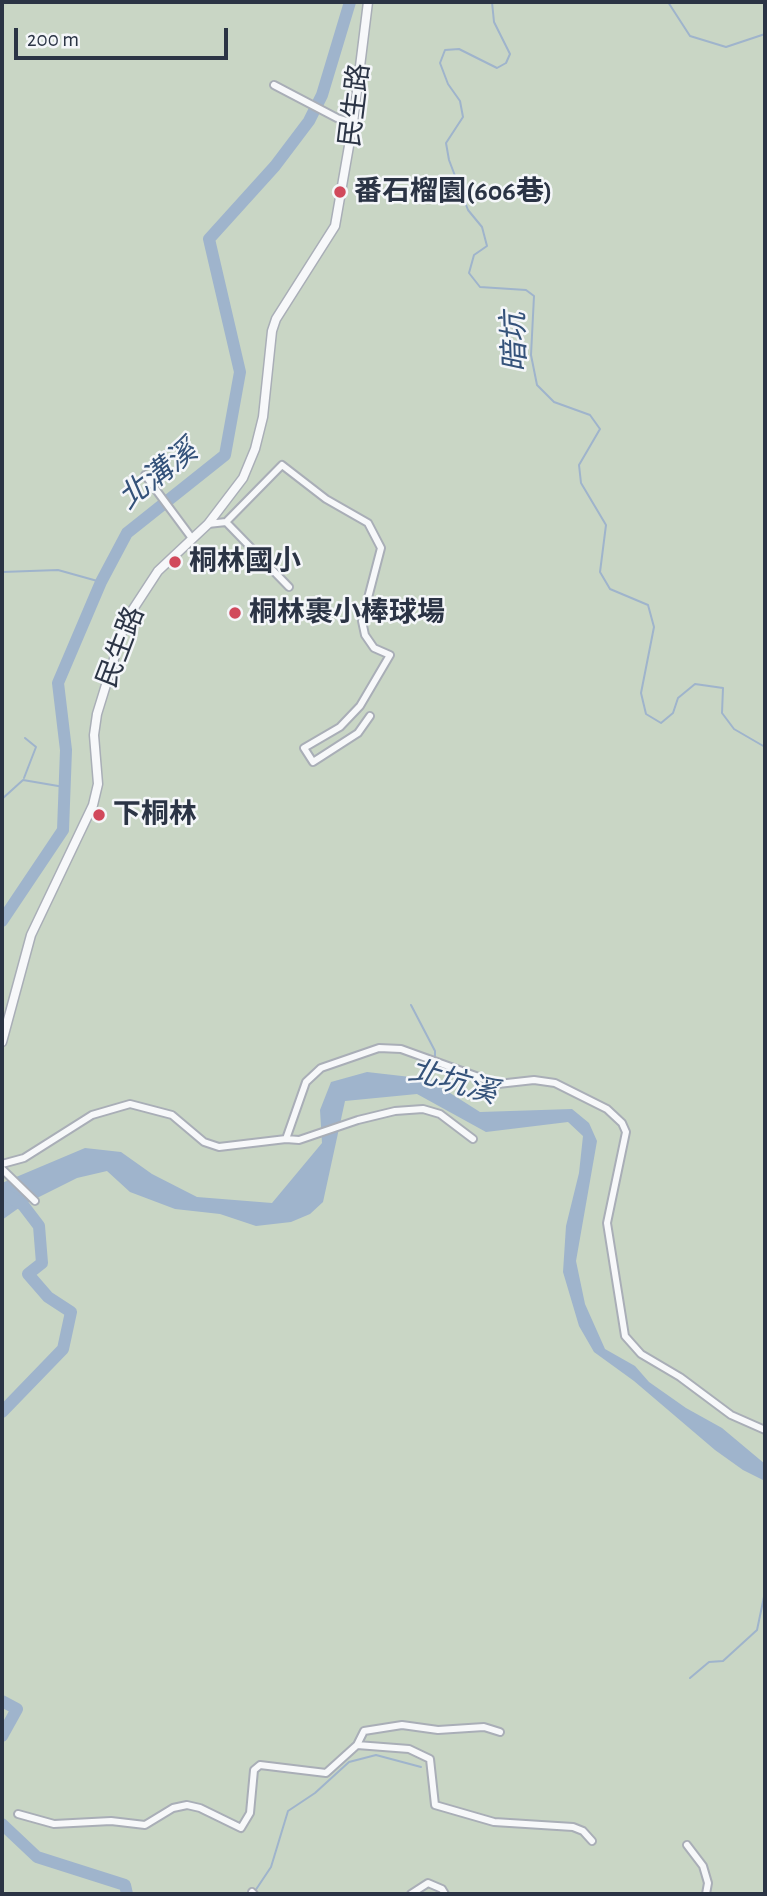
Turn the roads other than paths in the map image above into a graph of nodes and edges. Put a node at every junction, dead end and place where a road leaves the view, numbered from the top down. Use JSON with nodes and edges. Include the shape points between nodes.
{"nodes":[{"id":1,"x":368,"y":2,"type":"edge"},
{"id":2,"x":274,"y":85,"type":"dead end"},
{"id":3,"x":353,"y":123,"type":"junction"},
{"id":4,"x":147,"y":478,"type":"dead end"},
{"id":5,"x":226,"y":522,"type":"junction"},
{"id":6,"x":208,"y":524,"type":"junction"},
{"id":7,"x":191,"y":537,"type":"junction"},
{"id":8,"x":289,"y":587,"type":"dead end"},
{"id":9,"x":370,"y":716,"type":"dead end"},
{"id":10,"x":2,"y":1042,"type":"edge"},
{"id":11,"x":286,"y":1139,"type":"junction"},
{"id":12,"x":473,"y":1139,"type":"dead end"},
{"id":13,"x":3,"y":1169,"type":"edge"},
{"id":14,"x":35,"y":1201,"type":"dead end"},
{"id":15,"x":765,"y":1430,"type":"edge"},
{"id":16,"x":500,"y":1732,"type":"dead end"},
{"id":17,"x":358,"y":1745,"type":"junction"},
{"id":18,"x":18,"y":1814,"type":"dead end"},
{"id":19,"x":592,"y":1841,"type":"dead end"},
{"id":20,"x":687,"y":1845,"type":"dead end"},
{"id":21,"x":411,"y":1894,"type":"edge"},
{"id":22,"x":445,"y":1894,"type":"edge"},
{"id":23,"x":706,"y":1894,"type":"edge"}],
"edges":[{"from":1,"to":3,"type":"street","name":"民生路"},
{"from":2,"to":3,"type":"street"},
{"from":3,"to":6,"type":"street","name":"民生路","via":[[335,226],[272,331],[256,449],[234,493]]},
{"from":4,"to":7,"type":"street"},
{"from":5,"to":6,"type":"street"},
{"from":5,"to":8,"type":"street"},
{"from":5,"to":9,"type":"street","via":[[282,465],[375,531],[381,548],[362,621],[374,648],[390,655],[353,713],[340,727],[304,748],[313,762],[358,733]]},
{"from":6,"to":7,"type":"street","name":"民生路"},
{"from":7,"to":10,"type":"street","name":"民生路","via":[[158,571],[126,620],[97,714],[98,784],[93,805],[31,935]]},
{"from":11,"to":12,"type":"street","via":[[299,1140],[394,1111],[422,1109],[440,1114]]},
{"from":11,"to":13,"type":"street","via":[[219,1147],[204,1142],[172,1115],[130,1104],[92,1115]]},
{"from":11,"to":15,"type":"street","via":[[306,1082],[321,1068],[379,1048],[401,1049],[498,1084],[555,1083],[607,1109],[626,1132],[607,1223],[625,1336],[641,1354],[731,1415]]},
{"from":13,"to":14,"type":"street"},
{"from":16,"to":17,"type":"street","via":[[484,1727],[438,1730],[402,1725],[364,1731]]},
{"from":17,"to":18,"type":"street","via":[[326,1773],[260,1765],[254,1770],[250,1813],[241,1828],[187,1805],[145,1825],[111,1821],[54,1825]]},
{"from":17,"to":19,"type":"street","via":[[409,1749],[430,1759],[435,1805],[494,1822],[573,1828]]},
{"from":20,"to":23,"type":"street","via":[[703,1866]]},
{"from":21,"to":22,"type":"street","via":[[428,1883]]}]}
